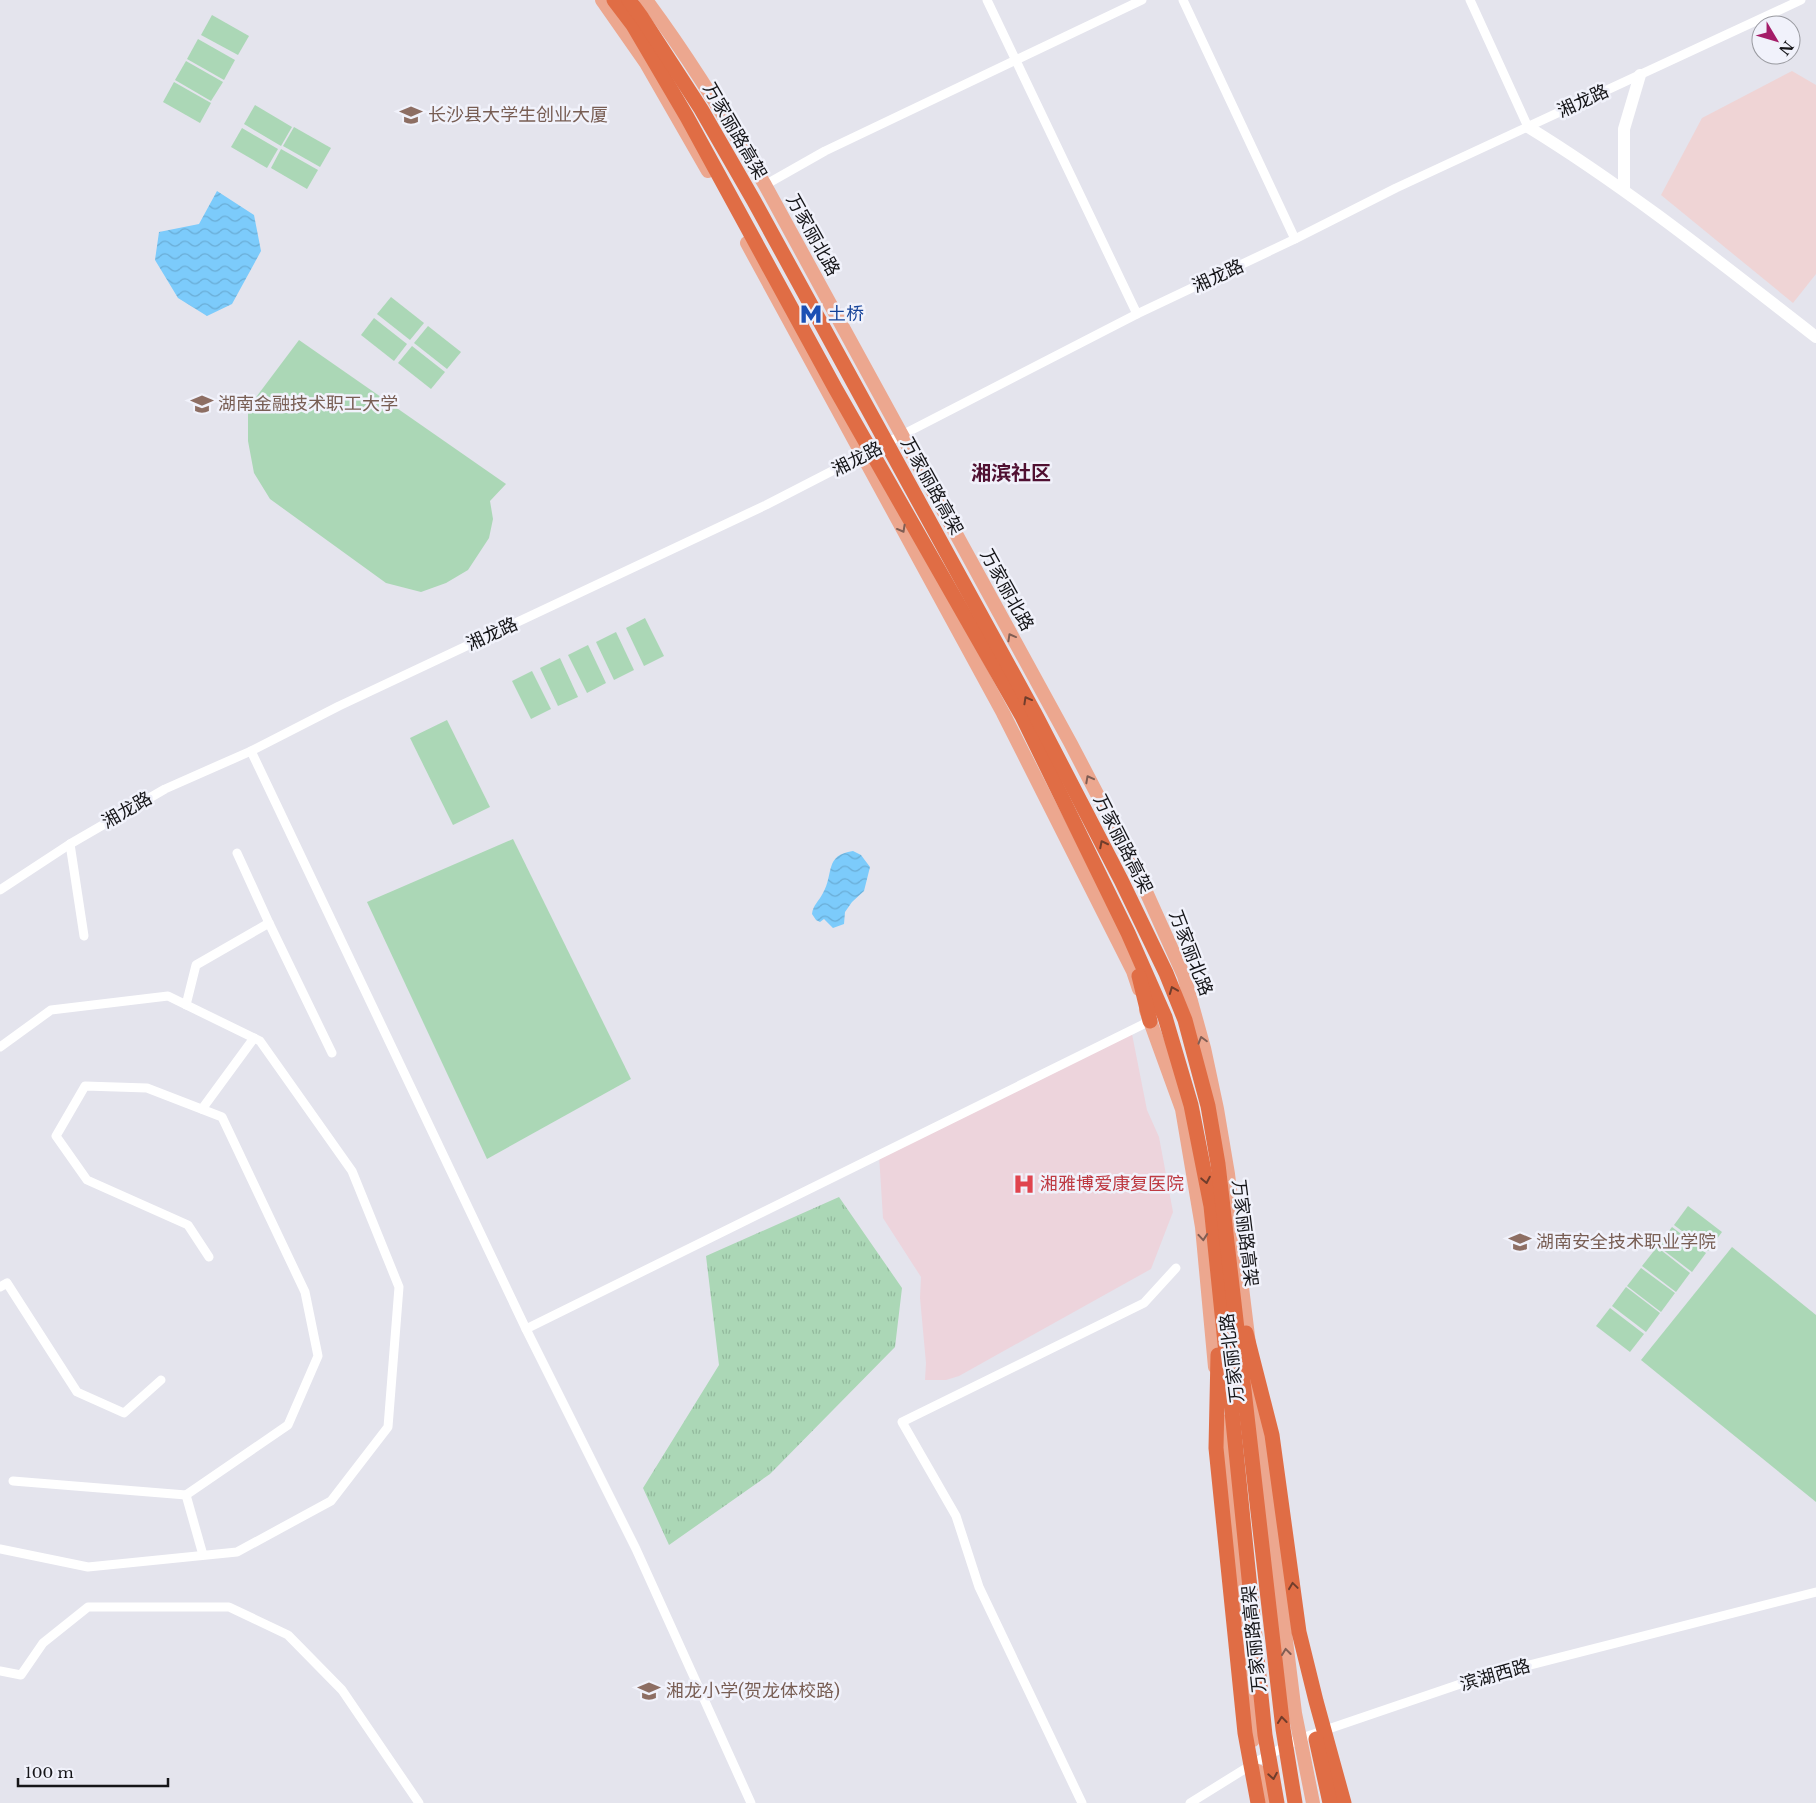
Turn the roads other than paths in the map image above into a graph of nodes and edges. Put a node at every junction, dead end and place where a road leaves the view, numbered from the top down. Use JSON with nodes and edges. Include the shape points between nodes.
{"nodes":[{"id":1,"x":602,"y":0,"type":"edge"},
{"id":2,"x":614,"y":0,"type":"edge"},
{"id":3,"x":629,"y":0,"type":"edge"},
{"id":4,"x":646,"y":0,"type":"edge"},
{"id":5,"x":987,"y":0,"type":"edge"},
{"id":6,"x":1142,"y":0,"type":"edge"},
{"id":7,"x":1184,"y":0,"type":"edge"},
{"id":8,"x":1470,"y":0,"type":"edge"},
{"id":9,"x":1801,"y":0,"type":"edge"},
{"id":10,"x":1015,"y":60,"type":"junction"},
{"id":11,"x":1640,"y":75,"type":"junction"},
{"id":12,"x":1528,"y":127,"type":"junction"},
{"id":13,"x":765,"y":185,"type":"junction"},
{"id":14,"x":1624,"y":189,"type":"junction"},
{"id":15,"x":1295,"y":239,"type":"junction"},
{"id":16,"x":1137,"y":314,"type":"junction"},
{"id":17,"x":1816,"y":337,"type":"edge"},
{"id":18,"x":902,"y":436,"type":"junction"},
{"id":19,"x":862,"y":456,"type":"junction"},
{"id":20,"x":942,"y":576,"type":"junction"},
{"id":21,"x":251,"y":751,"type":"junction"},
{"id":22,"x":70,"y":844,"type":"junction"},
{"id":23,"x":237,"y":853,"type":"dead end"},
{"id":24,"x":0,"y":890,"type":"edge"},
{"id":25,"x":269,"y":923,"type":"junction"},
{"id":26,"x":84,"y":936,"type":"dead end"},
{"id":27,"x":186,"y":1005,"type":"junction"},
{"id":28,"x":1150,"y":1021,"type":"junction"},
{"id":29,"x":254,"y":1038,"type":"junction"},
{"id":30,"x":0,"y":1047,"type":"edge"},
{"id":31,"x":332,"y":1053,"type":"dead end"},
{"id":32,"x":202,"y":1110,"type":"junction"},
{"id":33,"x":208,"y":1257,"type":"dead end"},
{"id":34,"x":1176,"y":1268,"type":"dead end"},
{"id":35,"x":1226,"y":1282,"type":"junction"},
{"id":36,"x":0,"y":1287,"type":"edge"},
{"id":37,"x":526,"y":1329,"type":"junction"},
{"id":38,"x":160,"y":1380,"type":"dead end"},
{"id":39,"x":14,"y":1481,"type":"dead end"},
{"id":40,"x":186,"y":1495,"type":"junction"},
{"id":41,"x":0,"y":1549,"type":"edge"},
{"id":42,"x":203,"y":1555,"type":"junction"},
{"id":43,"x":1816,"y":1592,"type":"edge"},
{"id":44,"x":1299,"y":1632,"type":"junction"},
{"id":45,"x":0,"y":1671,"type":"edge"},
{"id":46,"x":1299,"y":1739,"type":"junction"},
{"id":47,"x":1256,"y":1762,"type":"junction"},
{"id":48,"x":419,"y":1803,"type":"edge"},
{"id":49,"x":751,"y":1803,"type":"edge"},
{"id":50,"x":1082,"y":1803,"type":"edge"},
{"id":51,"x":1190,"y":1803,"type":"edge"},
{"id":52,"x":1258,"y":1803,"type":"edge"},
{"id":53,"x":1267,"y":1803,"type":"edge"},
{"id":54,"x":1278,"y":1803,"type":"edge"},
{"id":55,"x":1295,"y":1803,"type":"edge"},
{"id":56,"x":1313,"y":1803,"type":"edge"},
{"id":57,"x":1330,"y":1803,"type":"edge"},
{"id":58,"x":1344,"y":1803,"type":"edge"}],
"edges":[{"from":1,"to":19,"type":"main road","name":"万家丽北路","via":[[646,63],[681,122]]},
{"from":2,"to":20,"type":"highway","name":"万家丽路高架","via":[[633,25],[687,117]]},
{"from":35,"to":3,"type":"highway","name":"万家丽路高架","one_way":true,"via":[[1218,1164],[1208,1106],[1185,1020],[1166,973],[1048,738],[759,209],[702,109]]},
{"from":4,"to":13,"type":"main road","name":"万家丽北路","via":[[723,113]]},
{"from":5,"to":10,"type":"street"},
{"from":6,"to":10,"type":"street"},
{"from":7,"to":15,"type":"street"},
{"from":8,"to":12,"type":"street"},
{"from":9,"to":11,"type":"street","name":"湘龙路"},
{"from":10,"to":13,"type":"street","via":[[825,151]]},
{"from":10,"to":16,"type":"street"},
{"from":11,"to":12,"type":"street","name":"湘龙路"},
{"from":11,"to":14,"type":"street","via":[[1624,129]]},
{"from":12,"to":14,"type":"street"},
{"from":12,"to":15,"type":"street","name":"湘龙路"},
{"from":13,"to":18,"type":"main road","name":"万家丽北路"},
{"from":14,"to":17,"type":"street"},
{"from":15,"to":16,"type":"street","name":"湘龙路"},
{"from":16,"to":18,"type":"street","name":"湘龙路"},
{"from":18,"to":19,"type":"street","name":"湘龙路"},
{"from":46,"to":18,"type":"main road","name":"万家丽北路","one_way":true,"via":[[1228,1174],[1204,1048],[1184,976],[1116,830]]},
{"from":19,"to":21,"type":"street","name":"湘龙路"},
{"from":19,"to":28,"type":"main road","name":"万家丽北路","one_way":true,"via":[[1004,713],[1133,971]]},
{"from":20,"to":28,"type":"highway","via":[[1137,968]]},
{"from":20,"to":35,"type":"highway","name":"万家丽路高架","one_way":true,"via":[[1026,725],[1128,933],[1165,1017],[1191,1105]]},
{"from":21,"to":22,"type":"street","name":"湘龙路","via":[[165,789]]},
{"from":21,"to":37,"type":"street"},
{"from":22,"to":24,"type":"street","name":"湘龙路"},
{"from":22,"to":26,"type":"street"},
{"from":23,"to":25,"type":"street"},
{"from":25,"to":27,"type":"street","via":[[196,964]]},
{"from":25,"to":31,"type":"street"},
{"from":27,"to":29,"type":"street"},
{"from":27,"to":30,"type":"street","via":[[168,996],[51,1010]]},
{"from":28,"to":37,"type":"street"},
{"from":28,"to":47,"type":"main road","name":"万家丽北路","one_way":true,"via":[[1182,1109],[1202,1227]]},
{"from":29,"to":32,"type":"street"},
{"from":29,"to":42,"type":"street","via":[[260,1041],[352,1170],[399,1287],[388,1427],[331,1501],[237,1552]]},
{"from":32,"to":33,"type":"street","via":[[147,1088],[85,1086],[56,1136],[87,1180],[188,1225]]},
{"from":32,"to":40,"type":"street","via":[[222,1117],[305,1292],[318,1356],[288,1425]]},
{"from":34,"to":50,"type":"street","via":[[1144,1303],[902,1422],[956,1516],[980,1586]]},
{"from":44,"to":35,"type":"highway","one_way":true,"via":[[1272,1435]]},
{"from":35,"to":52,"type":"highway","via":[[1216,1448],[1245,1733]]},
{"from":35,"to":54,"type":"highway","name":"万家丽路高架","one_way":true,"via":[[1265,1735]]},
{"from":55,"to":35,"type":"highway","name":"万家丽路高架","one_way":true},
{"from":36,"to":38,"type":"street","via":[[7,1283],[77,1392],[124,1413]]},
{"from":37,"to":49,"type":"street","via":[[636,1549]]},
{"from":39,"to":40,"type":"street"},
{"from":40,"to":42,"type":"street"},
{"from":41,"to":42,"type":"street","via":[[88,1567]]},
{"from":43,"to":46,"type":"street","name":"滨湖西路","via":[[1475,1679]]},
{"from":44,"to":57,"type":"highway","via":[[1309,1704]]},
{"from":44,"to":58,"type":"highway"},
{"from":45,"to":48,"type":"street","via":[[21,1675],[42,1643],[88,1607],[228,1607],[288,1635],[342,1690]]},
{"from":46,"to":47,"type":"street","name":"滨湖西路"},
{"from":46,"to":56,"type":"main road","name":"万家丽北路"},
{"from":47,"to":51,"type":"street","name":"滨湖西路"},
{"from":47,"to":53,"type":"main road","name":"万家丽北路"}]}
